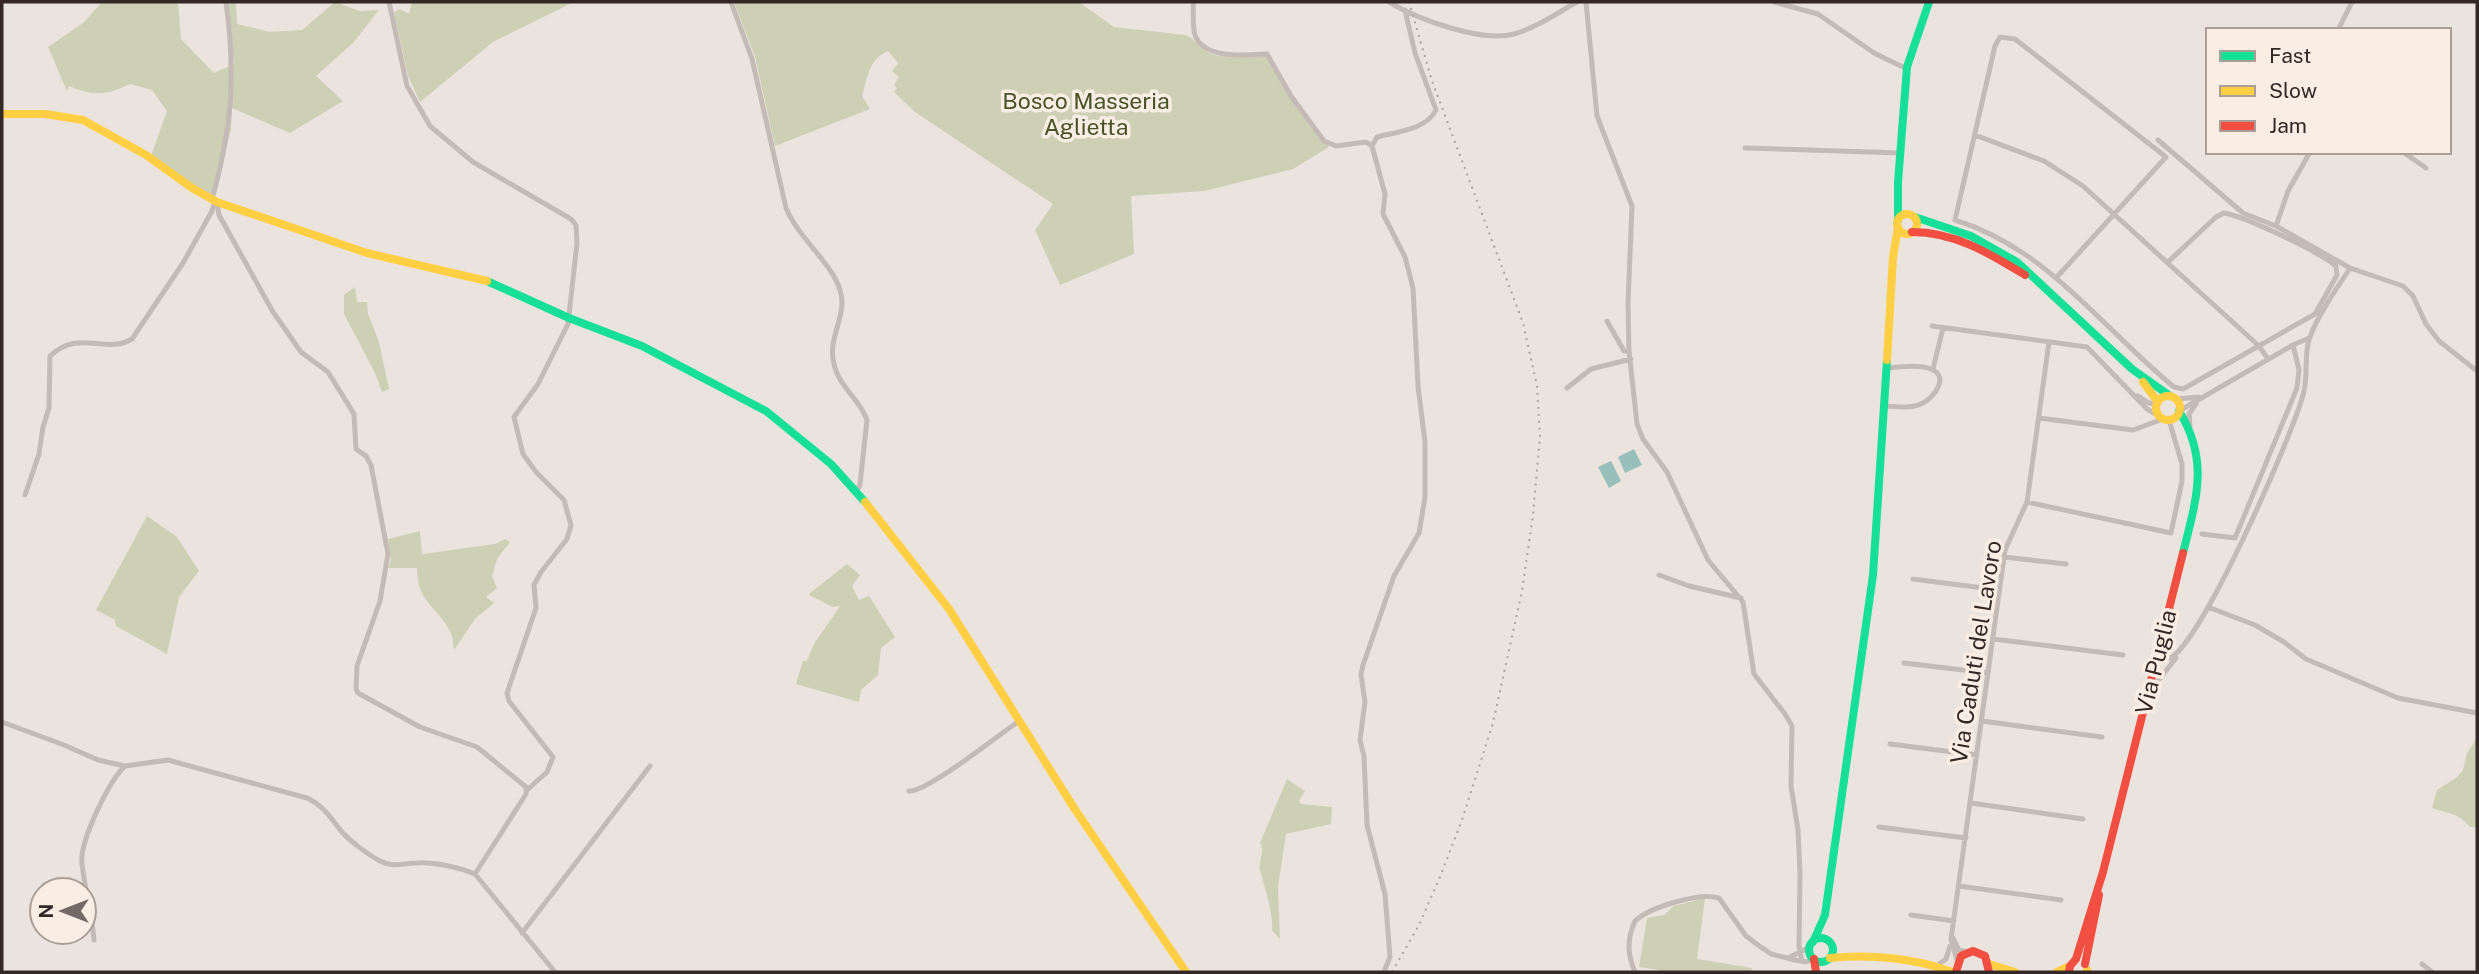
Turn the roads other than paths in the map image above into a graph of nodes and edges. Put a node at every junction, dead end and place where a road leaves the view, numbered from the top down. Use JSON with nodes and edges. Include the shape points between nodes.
{"nodes":[{"id":1,"x":226,"y":2,"type":"edge"},
{"id":2,"x":389,"y":2,"type":"edge"},
{"id":3,"x":732,"y":2,"type":"edge"},
{"id":4,"x":1193,"y":2,"type":"edge"},
{"id":5,"x":1389,"y":2,"type":"edge"},
{"id":6,"x":1577,"y":2,"type":"edge"},
{"id":7,"x":1586,"y":2,"type":"edge"},
{"id":8,"x":1774,"y":2,"type":"edge"},
{"id":9,"x":1929,"y":2,"type":"edge"},
{"id":10,"x":2352,"y":2,"type":"edge"},
{"id":11,"x":1405,"y":10,"type":"junction"},
{"id":12,"x":2339,"y":28,"type":"edge"},
{"id":13,"x":1907,"y":69,"type":"junction"},
{"id":14,"x":2,"y":114,"type":"edge"},
{"id":15,"x":1975,"y":135,"type":"junction"},
{"id":16,"x":2158,"y":140,"type":"dead end"},
{"id":17,"x":1372,"y":146,"type":"junction"},
{"id":18,"x":1745,"y":148,"type":"dead end"},
{"id":19,"x":2309,"y":154,"type":"edge"},
{"id":20,"x":2406,"y":154,"type":"edge"},
{"id":21,"x":1901,"y":155,"type":"junction"},
{"id":22,"x":2426,"y":167,"type":"dead end"},
{"id":23,"x":214,"y":201,"type":"junction"},
{"id":24,"x":2232,"y":206,"type":"junction"},
{"id":25,"x":2115,"y":213,"type":"junction"},
{"id":26,"x":2228,"y":214,"type":"junction"},
{"id":27,"x":1914,"y":216,"type":"junction"},
{"id":28,"x":1898,"y":223,"type":"junction"},
{"id":29,"x":2276,"y":226,"type":"junction"},
{"id":30,"x":1912,"y":233,"type":"junction"},
{"id":31,"x":2168,"y":262,"type":"junction"},
{"id":32,"x":2350,"y":268,"type":"junction"},
{"id":33,"x":2056,"y":278,"type":"junction"},
{"id":34,"x":1892,"y":280,"type":"junction"},
{"id":35,"x":2037,"y":281,"type":"junction"},
{"id":36,"x":569,"y":318,"type":"junction"},
{"id":37,"x":1607,"y":321,"type":"dead end"},
{"id":38,"x":1931,"y":326,"type":"dead end"},
{"id":39,"x":1943,"y":328,"type":"junction"},
{"id":40,"x":2309,"y":338,"type":"junction"},
{"id":41,"x":2049,"y":342,"type":"junction"},
{"id":42,"x":2293,"y":345,"type":"junction"},
{"id":43,"x":2259,"y":346,"type":"junction"},
{"id":44,"x":1629,"y":351,"type":"junction"},
{"id":45,"x":1631,"y":359,"type":"junction"},
{"id":46,"x":2268,"y":359,"type":"junction"},
{"id":47,"x":1887,"y":368,"type":"junction"},
{"id":48,"x":1933,"y":369,"type":"junction"},
{"id":49,"x":2132,"y":369,"type":"junction"},
{"id":50,"x":2477,"y":371,"type":"edge"},
{"id":51,"x":1567,"y":388,"type":"dead end"},
{"id":52,"x":2130,"y":390,"type":"junction"},
{"id":53,"x":2205,"y":395,"type":"junction"},
{"id":54,"x":2173,"y":398,"type":"junction"},
{"id":55,"x":1885,"y":406,"type":"junction"},
{"id":56,"x":2179,"y":411,"type":"junction"},
{"id":57,"x":2161,"y":414,"type":"junction"},
{"id":58,"x":2039,"y":418,"type":"junction"},
{"id":59,"x":2191,"y":430,"type":"junction"},
{"id":60,"x":2196,"y":452,"type":"junction"},
{"id":61,"x":857,"y":491,"type":"junction"},
{"id":62,"x":25,"y":495,"type":"dead end"},
{"id":63,"x":2027,"y":502,"type":"junction"},
{"id":64,"x":2202,"y":534,"type":"dead end"},
{"id":65,"x":2004,"y":557,"type":"junction"},
{"id":66,"x":2066,"y":564,"type":"dead end"},
{"id":67,"x":1659,"y":575,"type":"dead end"},
{"id":68,"x":1913,"y":579,"type":"dead end"},
{"id":69,"x":1999,"y":590,"type":"junction"},
{"id":70,"x":1741,"y":598,"type":"junction"},
{"id":71,"x":2208,"y":607,"type":"junction"},
{"id":72,"x":1993,"y":639,"type":"junction"},
{"id":73,"x":2187,"y":640,"type":"junction"},
{"id":74,"x":2159,"y":648,"type":"junction"},
{"id":75,"x":2123,"y":655,"type":"dead end"},
{"id":76,"x":1904,"y":663,"type":"dead end"},
{"id":77,"x":1988,"y":673,"type":"junction"},
{"id":78,"x":2149,"y":690,"type":"junction"},
{"id":79,"x":2477,"y":713,"type":"edge"},
{"id":80,"x":1018,"y":721,"type":"junction"},
{"id":81,"x":1982,"y":721,"type":"junction"},
{"id":82,"x":2,"y":722,"type":"edge"},
{"id":83,"x":2102,"y":737,"type":"dead end"},
{"id":84,"x":1890,"y":744,"type":"dead end"},
{"id":85,"x":1977,"y":755,"type":"junction"},
{"id":86,"x":125,"y":766,"type":"junction"},
{"id":87,"x":650,"y":766,"type":"dead end"},
{"id":88,"x":527,"y":790,"type":"junction"},
{"id":89,"x":909,"y":791,"type":"dead end"},
{"id":90,"x":1971,"y":803,"type":"junction"},
{"id":91,"x":2082,"y":819,"type":"dead end"},
{"id":92,"x":1879,"y":827,"type":"dead end"},
{"id":93,"x":1966,"y":838,"type":"junction"},
{"id":94,"x":2103,"y":872,"type":"junction"},
{"id":95,"x":475,"y":874,"type":"junction"},
{"id":96,"x":85,"y":876,"type":"edge"},
{"id":97,"x":1959,"y":886,"type":"junction"},
{"id":98,"x":2061,"y":900,"type":"dead end"},
{"id":99,"x":1825,"y":915,"type":"junction"},
{"id":100,"x":1911,"y":915,"type":"dead end"},
{"id":101,"x":1954,"y":920,"type":"junction"},
{"id":102,"x":1953,"y":930,"type":"junction"},
{"id":103,"x":522,"y":933,"type":"junction"},
{"id":104,"x":1951,"y":939,"type":"junction"},
{"id":105,"x":1831,"y":943,"type":"junction"},
{"id":106,"x":1812,"y":944,"type":"junction"},
{"id":107,"x":1967,"y":952,"type":"junction"},
{"id":108,"x":1800,"y":954,"type":"junction"},
{"id":109,"x":1854,"y":956,"type":"junction"},
{"id":110,"x":1788,"y":958,"type":"junction"},
{"id":111,"x":1828,"y":959,"type":"junction"},
{"id":112,"x":1957,"y":961,"type":"junction"},
{"id":113,"x":1916,"y":964,"type":"junction"},
{"id":114,"x":1939,"y":964,"type":"junction"},
{"id":115,"x":2421,"y":964,"type":"dead end"},
{"id":116,"x":1812,"y":966,"type":"edge"},
{"id":117,"x":2071,"y":967,"type":"edge"},
{"id":118,"x":1989,"y":968,"type":"edge"},
{"id":119,"x":2086,"y":970,"type":"edge"},
{"id":120,"x":555,"y":972,"type":"edge"},
{"id":121,"x":1186,"y":972,"type":"edge"},
{"id":122,"x":1384,"y":972,"type":"edge"},
{"id":123,"x":1635,"y":972,"type":"edge"},
{"id":124,"x":1954,"y":972,"type":"edge"},
{"id":125,"x":2015,"y":972,"type":"edge"},
{"id":126,"x":2057,"y":972,"type":"edge"},
{"id":127,"x":2432,"y":972,"type":"edge"}],
"edges":[{"from":1,"to":23,"type":"street","via":[[232,59],[230,120]]},
{"from":2,"to":36,"type":"street","via":[[405,79],[430,126],[473,162],[574,222],[577,254]]},
{"from":3,"to":61,"type":"street","via":[[750,50],[786,208],[840,289],[842,307],[833,360],[840,382],[867,421]]},
{"from":4,"to":17,"type":"street","via":[[1195,37],[1203,46],[1220,53],[1267,54],[1324,141],[1332,146],[1366,142]]},
{"from":5,"to":11,"type":"street"},
{"from":6,"to":11,"type":"street","via":[[1522,32],[1501,37],[1475,34]]},
{"from":7,"to":44,"type":"street","via":[[1597,116],[1632,202]]},
{"from":8,"to":13,"type":"street","via":[[1818,14],[1874,54]]},
{"from":9,"to":13,"type":"main road"},
{"from":10,"to":12,"type":"street"},
{"from":11,"to":17,"type":"street","via":[[1435,113],[1409,129],[1377,137]]},
{"from":13,"to":21,"type":"main road"},
{"from":14,"to":23,"type":"main road","via":[[83,120]]},
{"from":15,"to":25,"type":"street","via":[[2044,161]]},
{"from":15,"to":25,"type":"street","via":[[1994,46],[2000,37],[2009,37],[2166,157]]},
{"from":15,"to":33,"type":"street","via":[[1955,220],[2015,246]]},
{"from":16,"to":24,"type":"street"},
{"from":17,"to":122,"type":"street","via":[[1385,194],[1382,214],[1411,276],[1424,442],[1423,517],[1394,576],[1361,676],[1366,818],[1384,887],[1390,949],[1390,963]]},
{"from":18,"to":21,"type":"street"},
{"from":19,"to":29,"type":"street","via":[[2288,191]]},
{"from":20,"to":22,"type":"street"},
{"from":21,"to":27,"type":"main road","via":[[1901,195]]},
{"from":21,"to":28,"type":"main road"},
{"from":23,"to":36,"type":"main road","via":[[367,253],[484,280]]},
{"from":23,"to":62,"type":"street","via":[[183,262],[132,339],[69,343],[50,356],[49,408]]},
{"from":23,"to":88,"type":"street","via":[[273,312],[302,352],[328,372],[354,414],[356,449],[371,465],[388,560],[380,601],[357,666],[357,691],[421,727],[477,747]]},
{"from":24,"to":26,"type":"street"},
{"from":24,"to":29,"type":"street"},
{"from":25,"to":31,"type":"street"},
{"from":25,"to":33,"type":"street"},
{"from":26,"to":31,"type":"street","via":[[2216,216]]},
{"from":26,"to":43,"type":"street","via":[[2336,266],[2337,275],[2315,314]]},
{"from":27,"to":28,"type":"main road","via":[[1906,214]]},
{"from":27,"to":30,"type":"main road","via":[[1917,225]]},
{"from":27,"to":35,"type":"main road","via":[[1991,246]]},
{"from":28,"to":30,"type":"main road","via":[[1902,232]]},
{"from":28,"to":34,"type":"main road"},
{"from":29,"to":32,"type":"street"},
{"from":30,"to":34,"type":"main road","via":[[1896,251]]},
{"from":30,"to":35,"type":"main road","via":[[1932,232],[1961,242]]},
{"from":31,"to":43,"type":"street"},
{"from":32,"to":40,"type":"street"},
{"from":32,"to":50,"type":"street","via":[[2407,289],[2435,337]]},
{"from":33,"to":43,"type":"street","via":[[2178,389]]},
{"from":34,"to":47,"type":"main road"},
{"from":35,"to":49,"type":"main road"},
{"from":36,"to":61,"type":"main road","via":[[660,354],[757,406],[831,464]]},
{"from":36,"to":88,"type":"street","via":[[538,384],[514,418],[523,454],[564,500],[571,525],[567,539],[534,585],[536,608],[507,693],[554,757],[547,772]]},
{"from":37,"to":44,"type":"street"},
{"from":38,"to":39,"type":"street"},
{"from":39,"to":41,"type":"street"},
{"from":39,"to":48,"type":"street"},
{"from":40,"to":42,"type":"street"},
{"from":40,"to":71,"type":"street","via":[[2306,384],[2297,413]]},
{"from":41,"to":52,"type":"street","via":[[2087,347]]},
{"from":41,"to":58,"type":"street","name":"Via Caduti del Lavoro"},
{"from":42,"to":46,"type":"street"},
{"from":42,"to":64,"type":"street","via":[[2298,357],[2297,388],[2235,538]]},
{"from":43,"to":46,"type":"street"},
{"from":44,"to":45,"type":"street"},
{"from":45,"to":51,"type":"street","via":[[1591,369]]},
{"from":45,"to":70,"type":"street","via":[[1640,433],[1665,467],[1708,560]]},
{"from":46,"to":53,"type":"street"},
{"from":47,"to":48,"type":"street"},
{"from":47,"to":55,"type":"main road"},
{"from":48,"to":55,"type":"street","via":[[1940,383],[1923,404]]},
{"from":49,"to":54,"type":"main road"},
{"from":49,"to":57,"type":"main road","name":"Via Puglia","via":[[2154,394]]},
{"from":52,"to":57,"type":"street"},
{"from":52,"to":57,"type":"street","via":[[2147,409]]},
{"from":53,"to":54,"type":"street"},
{"from":53,"to":56,"type":"street"},
{"from":53,"to":59,"type":"street","via":[[2190,409]]},
{"from":54,"to":56,"type":"main road","name":"Via Puglia"},
{"from":54,"to":57,"type":"main road","via":[[2163,397]]},
{"from":55,"to":99,"type":"main road","via":[[1873,575]]},
{"from":56,"to":57,"type":"main road"},
{"from":56,"to":59,"type":"main road","name":"Via Puglia"},
{"from":57,"to":58,"type":"street","via":[[2133,430]]},
{"from":57,"to":60,"type":"main road","name":"Via Puglia","via":[[2180,424]]},
{"from":57,"to":63,"type":"street","via":[[2182,464],[2171,533]]},
{"from":58,"to":63,"type":"street","name":"Via Caduti del Lavoro"},
{"from":59,"to":60,"type":"main road","name":"Via Puglia"},
{"from":60,"to":74,"type":"main road","name":"Via Puglia","via":[[2198,494]]},
{"from":61,"to":80,"type":"main road","via":[[945,604]]},
{"from":63,"to":65,"type":"street","name":"Via Caduti del Lavoro"},
{"from":65,"to":66,"type":"street"},
{"from":65,"to":69,"type":"street","name":"Via Caduti del Lavoro"},
{"from":67,"to":70,"type":"street"},
{"from":68,"to":69,"type":"street"},
{"from":69,"to":72,"type":"street","name":"Via Caduti del Lavoro"},
{"from":70,"to":108,"type":"street","via":[[1755,677],[1793,729]]},
{"from":71,"to":73,"type":"street"},
{"from":71,"to":79,"type":"street","via":[[2255,625],[2306,659],[2398,698]]},
{"from":72,"to":75,"type":"street"},
{"from":72,"to":77,"type":"street","name":"Via Caduti del Lavoro"},
{"from":73,"to":74,"type":"street","via":[[2173,658],[2163,656]]},
{"from":73,"to":78,"type":"street"},
{"from":74,"to":78,"type":"main road","name":"Via Puglia"},
{"from":76,"to":77,"type":"street"},
{"from":77,"to":81,"type":"street","name":"Via Caduti del Lavoro"},
{"from":78,"to":94,"type":"main road","name":"Via Puglia"},
{"from":80,"to":89,"type":"street","via":[[946,774]]},
{"from":80,"to":121,"type":"main road"},
{"from":81,"to":83,"type":"street"},
{"from":81,"to":85,"type":"street","name":"Via Caduti del Lavoro"},
{"from":82,"to":86,"type":"street","via":[[92,758]]},
{"from":84,"to":85,"type":"street"},
{"from":85,"to":90,"type":"street","name":"Via Caduti del Lavoro"},
{"from":86,"to":95,"type":"street","via":[[168,760],[299,794],[324,808],[343,833],[381,862],[428,863]]},
{"from":86,"to":96,"type":"street","via":[[88,834],[82,859]]},
{"from":87,"to":103,"type":"street"},
{"from":88,"to":95,"type":"street"},
{"from":90,"to":91,"type":"street"},
{"from":90,"to":93,"type":"street","name":"Via Caduti del Lavoro"},
{"from":92,"to":93,"type":"street"},
{"from":93,"to":97,"type":"street","name":"Via Caduti del Lavoro"},
{"from":94,"to":117,"type":"main road","name":"Via Puglia"},
{"from":94,"to":119,"type":"main road","name":"Via Puglia"},
{"from":95,"to":103,"type":"street"},
{"from":97,"to":98,"type":"street"},
{"from":97,"to":101,"type":"street","name":"Via Caduti del Lavoro"},
{"from":99,"to":105,"type":"main road"},
{"from":99,"to":106,"type":"main road"},
{"from":100,"to":101,"type":"street"},
{"from":101,"to":102,"type":"street","name":"Via Caduti del Lavoro"},
{"from":102,"to":104,"type":"street","name":"Via Caduti del Lavoro"},
{"from":102,"to":107,"type":"street","via":[[1955,944]]},
{"from":103,"to":120,"type":"street"},
{"from":104,"to":112,"type":"street"},
{"from":104,"to":114,"type":"street","name":"Via Caduti del Lavoro","via":[[1948,956]]},
{"from":105,"to":106,"type":"main road","via":[[1821,938]]},
{"from":105,"to":109,"type":"main road"},
{"from":105,"to":111,"type":"main road","via":[[1833,953]]},
{"from":106,"to":108,"type":"street"},
{"from":106,"to":116,"type":"main road"},
{"from":107,"to":112,"type":"main road"},
{"from":107,"to":118,"type":"main road","via":[[1982,954]]},
{"from":108,"to":110,"type":"street"},
{"from":108,"to":116,"type":"street"},
{"from":109,"to":111,"type":"main road"},
{"from":109,"to":113,"type":"main road"},
{"from":110,"to":116,"type":"street"},
{"from":110,"to":123,"type":"street","via":[[1751,941],[1719,898],[1701,896],[1635,921],[1628,946]]},
{"from":111,"to":116,"type":"main road"},
{"from":112,"to":114,"type":"main road"},
{"from":112,"to":124,"type":"main road"},
{"from":113,"to":114,"type":"main road"},
{"from":113,"to":124,"type":"main road"},
{"from":115,"to":127,"type":"street"},
{"from":117,"to":119,"type":"main road"},
{"from":117,"to":126,"type":"main road"},
{"from":118,"to":125,"type":"main road"}]}
